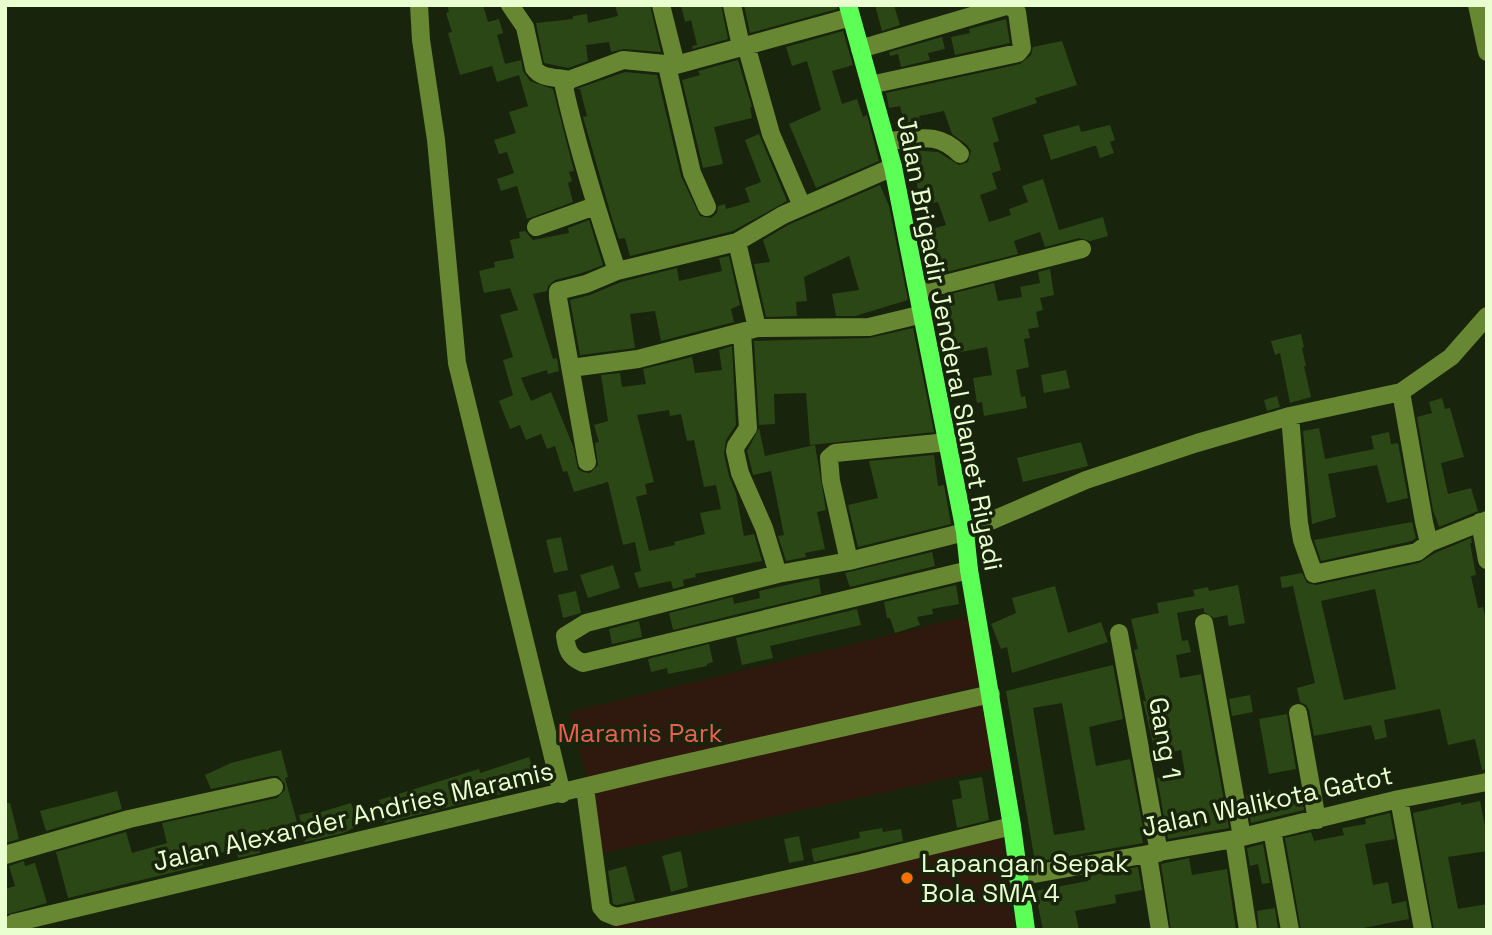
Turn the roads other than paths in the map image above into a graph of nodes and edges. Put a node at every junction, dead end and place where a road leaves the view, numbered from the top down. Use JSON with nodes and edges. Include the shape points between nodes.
{"nodes":[{"id":1,"x":419,"y":5,"type":"edge"},
{"id":2,"x":510,"y":5,"type":"edge"},
{"id":3,"x":661,"y":5,"type":"edge"},
{"id":4,"x":732,"y":5,"type":"edge"},
{"id":5,"x":1009,"y":5,"type":"edge"},
{"id":6,"x":1477,"y":5,"type":"edge"},
{"id":7,"x":849,"y":11,"type":"edge"},
{"id":8,"x":743,"y":46,"type":"junction"},
{"id":9,"x":860,"y":49,"type":"junction"},
{"id":10,"x":1487,"y":52,"type":"edge"},
{"id":11,"x":671,"y":65,"type":"junction"},
{"id":12,"x":569,"y":80,"type":"junction"},
{"id":13,"x":870,"y":85,"type":"junction"},
{"id":14,"x":886,"y":141,"type":"junction"},
{"id":15,"x":960,"y":154,"type":"dead end"},
{"id":16,"x":893,"y":167,"type":"junction"},
{"id":17,"x":595,"y":206,"type":"junction"},
{"id":18,"x":802,"y":206,"type":"junction"},
{"id":19,"x":706,"y":207,"type":"dead end"},
{"id":20,"x":536,"y":227,"type":"dead end"},
{"id":21,"x":737,"y":242,"type":"junction"},
{"id":22,"x":1082,"y":249,"type":"dead end"},
{"id":23,"x":617,"y":271,"type":"junction"},
{"id":24,"x":918,"y":291,"type":"junction"},
{"id":25,"x":923,"y":314,"type":"junction"},
{"id":26,"x":1487,"y":316,"type":"edge"},
{"id":27,"x":749,"y":330,"type":"junction"},
{"id":28,"x":571,"y":369,"type":"junction"},
{"id":29,"x":1401,"y":392,"type":"junction"},
{"id":30,"x":1290,"y":416,"type":"junction"},
{"id":31,"x":948,"y":442,"type":"junction"},
{"id":32,"x":587,"y":462,"type":"dead end"},
{"id":33,"x":1483,"y":521,"type":"edge"},
{"id":34,"x":965,"y":532,"type":"junction"},
{"id":35,"x":1429,"y":542,"type":"junction"},
{"id":36,"x":1487,"y":560,"type":"edge"},
{"id":37,"x":849,"y":561,"type":"junction"},
{"id":38,"x":969,"y":570,"type":"junction"},
{"id":39,"x":778,"y":574,"type":"junction"},
{"id":40,"x":1203,"y":623,"type":"dead end"},
{"id":41,"x":1119,"y":633,"type":"dead end"},
{"id":42,"x":991,"y":694,"type":"junction"},
{"id":43,"x":1298,"y":713,"type":"dead end"},
{"id":44,"x":274,"y":787,"type":"dead end"},
{"id":45,"x":1486,"y":787,"type":"edge"},
{"id":46,"x":584,"y":788,"type":"junction"},
{"id":47,"x":562,"y":794,"type":"junction"},
{"id":48,"x":1399,"y":799,"type":"junction"},
{"id":49,"x":1317,"y":820,"type":"junction"},
{"id":50,"x":1012,"y":826,"type":"junction"},
{"id":51,"x":1272,"y":830,"type":"junction"},
{"id":52,"x":1238,"y":838,"type":"junction"},
{"id":53,"x":1154,"y":854,"type":"junction"},
{"id":54,"x":5,"y":855,"type":"edge"},
{"id":55,"x":1017,"y":877,"type":"junction"},
{"id":56,"x":8,"y":924,"type":"edge"},
{"id":57,"x":1026,"y":930,"type":"edge"},
{"id":58,"x":1160,"y":930,"type":"edge"},
{"id":59,"x":1248,"y":930,"type":"edge"},
{"id":60,"x":1290,"y":930,"type":"edge"},
{"id":61,"x":1423,"y":930,"type":"edge"}],
"edges":[{"from":1,"to":47,"type":"street","via":[[457,363]]},
{"from":2,"to":12,"type":"street","via":[[525,27],[537,73]]},
{"from":3,"to":11,"type":"street"},
{"from":4,"to":8,"type":"street"},
{"from":5,"to":9,"type":"street"},
{"from":5,"to":13,"type":"street","via":[[1017,12],[1022,48],[1018,53]]},
{"from":6,"to":10,"type":"street"},
{"from":7,"to":8,"type":"street"},
{"from":7,"to":9,"type":"main road","name":"Jalan Brigadir Jenderal Slamet Riyadi"},
{"from":8,"to":11,"type":"street"},
{"from":8,"to":18,"type":"street","via":[[771,134]]},
{"from":9,"to":13,"type":"main road","name":"Jalan Brigadir Jenderal Slamet Riyadi"},
{"from":11,"to":12,"type":"street","via":[[623,60]]},
{"from":11,"to":19,"type":"street","via":[[692,173]]},
{"from":12,"to":17,"type":"street","via":[[564,87]]},
{"from":13,"to":14,"type":"main road","name":"Jalan Brigadir Jenderal Slamet Riyadi"},
{"from":14,"to":15,"type":"street","via":[[939,138]]},
{"from":14,"to":16,"type":"main road","name":"Jalan Brigadir Jenderal Slamet Riyadi"},
{"from":16,"to":18,"type":"street"},
{"from":16,"to":24,"type":"main road","name":"Jalan Brigadir Jenderal Slamet Riyadi"},
{"from":17,"to":20,"type":"street"},
{"from":17,"to":23,"type":"street"},
{"from":18,"to":21,"type":"street"},
{"from":21,"to":23,"type":"street"},
{"from":21,"to":27,"type":"street"},
{"from":22,"to":24,"type":"street"},
{"from":23,"to":28,"type":"street","via":[[558,291]]},
{"from":24,"to":25,"type":"main road","name":"Jalan Brigadir Jenderal Slamet Riyadi"},
{"from":25,"to":27,"type":"street","via":[[869,327]]},
{"from":25,"to":31,"type":"main road","name":"Jalan Brigadir Jenderal Slamet Riyadi"},
{"from":26,"to":29,"type":"street","via":[[1451,357]]},
{"from":27,"to":28,"type":"street","via":[[638,359]]},
{"from":27,"to":39,"type":"street","via":[[748,428],[735,451]]},
{"from":28,"to":32,"type":"street"},
{"from":29,"to":30,"type":"street"},
{"from":29,"to":35,"type":"street"},
{"from":30,"to":34,"type":"street","via":[[1086,480]]},
{"from":30,"to":35,"type":"street","via":[[1299,523],[1314,574],[1417,552]]},
{"from":31,"to":34,"type":"main road","name":"Jalan Brigadir Jenderal Slamet Riyadi"},
{"from":31,"to":37,"type":"street","via":[[835,453],[829,458]]},
{"from":33,"to":35,"type":"street"},
{"from":33,"to":36,"type":"street"},
{"from":34,"to":37,"type":"street"},
{"from":34,"to":38,"type":"main road","name":"Jalan Brigadir Jenderal Slamet Riyadi"},
{"from":37,"to":39,"type":"street"},
{"from":38,"to":39,"type":"street","via":[[583,663],[568,652],[565,636],[586,623]]},
{"from":38,"to":42,"type":"main road","name":"Jalan Brigadir Jenderal Slamet Riyadi"},
{"from":40,"to":52,"type":"street"},
{"from":41,"to":53,"type":"street","name":"Gang 1"},
{"from":42,"to":46,"type":"street","name":"Jalan Alexander Andries Maramis"},
{"from":42,"to":50,"type":"main road","name":"Jalan Brigadir Jenderal Slamet Riyadi"},
{"from":43,"to":49,"type":"street"},
{"from":44,"to":54,"type":"street","via":[[129,819]]},
{"from":45,"to":48,"type":"street","name":"Jalan Walikota Gatot"},
{"from":46,"to":47,"type":"street","name":"Jalan Alexander Andries Maramis"},
{"from":46,"to":50,"type":"street","via":[[601,907],[616,917]]},
{"from":47,"to":56,"type":"street","name":"Jalan Alexander Andries Maramis"},
{"from":48,"to":49,"type":"street","name":"Jalan Walikota Gatot"},
{"from":48,"to":61,"type":"street"},
{"from":49,"to":51,"type":"street","name":"Jalan Walikota Gatot"},
{"from":50,"to":55,"type":"main road","name":"Jalan Brigadir Jenderal Slamet Riyadi"},
{"from":51,"to":52,"type":"street","name":"Jalan Walikota Gatot"},
{"from":51,"to":60,"type":"street"},
{"from":52,"to":53,"type":"street","name":"Jalan Walikota Gatot"},
{"from":52,"to":59,"type":"street"},
{"from":53,"to":55,"type":"street","name":"Jalan Walikota Gatot"},
{"from":53,"to":58,"type":"street","name":"Gang 1"},
{"from":55,"to":57,"type":"main road","name":"Jalan Brigadir Jenderal Slamet Riyadi"}]}
